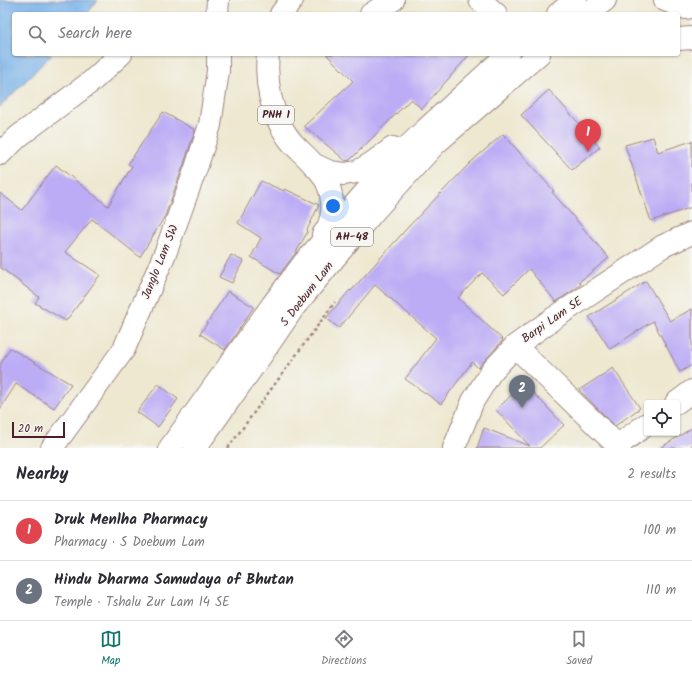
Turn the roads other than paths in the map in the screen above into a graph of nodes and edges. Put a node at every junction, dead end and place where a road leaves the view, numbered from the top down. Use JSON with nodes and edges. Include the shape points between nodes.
{"nodes":[{"id":1,"x":218,"y":0,"type":"edge"},
{"id":2,"x":292,"y":0,"type":"edge"},
{"id":3,"x":393,"y":0,"type":"edge"},
{"id":4,"x":480,"y":0,"type":"edge"},
{"id":5,"x":576,"y":0,"type":"edge"},
{"id":6,"x":604,"y":0,"type":"edge"},
{"id":7,"x":665,"y":0,"type":"edge"},
{"id":8,"x":692,"y":7,"type":"edge"},
{"id":9,"x":217,"y":12,"type":"edge"},
{"id":10,"x":283,"y":12,"type":"edge"},
{"id":11,"x":374,"y":12,"type":"edge"},
{"id":12,"x":494,"y":12,"type":"edge"},
{"id":13,"x":561,"y":12,"type":"edge"},
{"id":14,"x":589,"y":12,"type":"edge"},
{"id":15,"x":692,"y":38,"type":"edge"},
{"id":16,"x":680,"y":39,"type":"edge"},
{"id":17,"x":119,"y":56,"type":"edge"},
{"id":18,"x":218,"y":56,"type":"edge"},
{"id":19,"x":268,"y":56,"type":"edge"},
{"id":20,"x":506,"y":56,"type":"edge"},
{"id":21,"x":539,"y":57,"type":"edge"},
{"id":22,"x":424,"y":131,"type":"junction"},
{"id":23,"x":0,"y":154,"type":"edge"},
{"id":24,"x":314,"y":164,"type":"junction"},
{"id":25,"x":692,"y":233,"type":"edge"},
{"id":26,"x":300,"y":269,"type":"junction"},
{"id":27,"x":515,"y":346,"type":"junction"},
{"id":28,"x":692,"y":391,"type":"edge"},
{"id":29,"x":680,"y":400,"type":"edge"},
{"id":30,"x":644,"y":426,"type":"edge"},
{"id":31,"x":619,"y":447,"type":"edge"},
{"id":32,"x":52,"y":448,"type":"edge"},
{"id":33,"x":170,"y":448,"type":"edge"},
{"id":34,"x":195,"y":448,"type":"edge"},
{"id":35,"x":454,"y":448,"type":"edge"}],
"edges":[{"from":1,"to":9,"type":"main road"},
{"from":2,"to":10,"type":"main road"},
{"from":3,"to":11,"type":"main road"},
{"from":4,"to":12,"type":"main road"},
{"from":5,"to":13,"type":"main road"},
{"from":6,"to":14,"type":"main road"},
{"from":7,"to":8,"type":"main road","via":[[686,8]]},
{"from":15,"to":16,"type":"main road"},
{"from":17,"to":23,"type":"main road","via":[[92,81],[18,136]]},
{"from":18,"to":32,"type":"main road","name":"Janglo Lam SW","via":[[210,125],[166,250],[124,349]]},
{"from":19,"to":24,"type":"main road","number":"PNH 1","via":[[268,91],[276,115],[287,137]]},
{"from":20,"to":22,"type":"main road","name":"S Doebum Lam","number":"AH-48"},
{"from":21,"to":34,"type":"main road","name":"S Doebum Lam","number":"AH-48","via":[[435,144],[375,210],[294,307]]},
{"from":22,"to":24,"type":"main road","via":[[402,142],[357,172],[330,172]]},
{"from":22,"to":26,"type":"main road","name":"S Doebum Lam","number":"AH-48","via":[[391,163]]},
{"from":24,"to":26,"type":"main road","via":[[330,189],[332,213],[328,227]]},
{"from":25,"to":27,"type":"main road","name":"Barpi Lam SE","via":[[663,246]]},
{"from":26,"to":33,"type":"main road","name":"S Doebum Lam","number":"AH-48"},
{"from":27,"to":31,"type":"main road"},
{"from":27,"to":35,"type":"main road","name":"Barpi Lam SE","via":[[491,372],[473,401]]},
{"from":28,"to":29,"type":"main road"},
{"from":30,"to":31,"type":"main road"}]}
